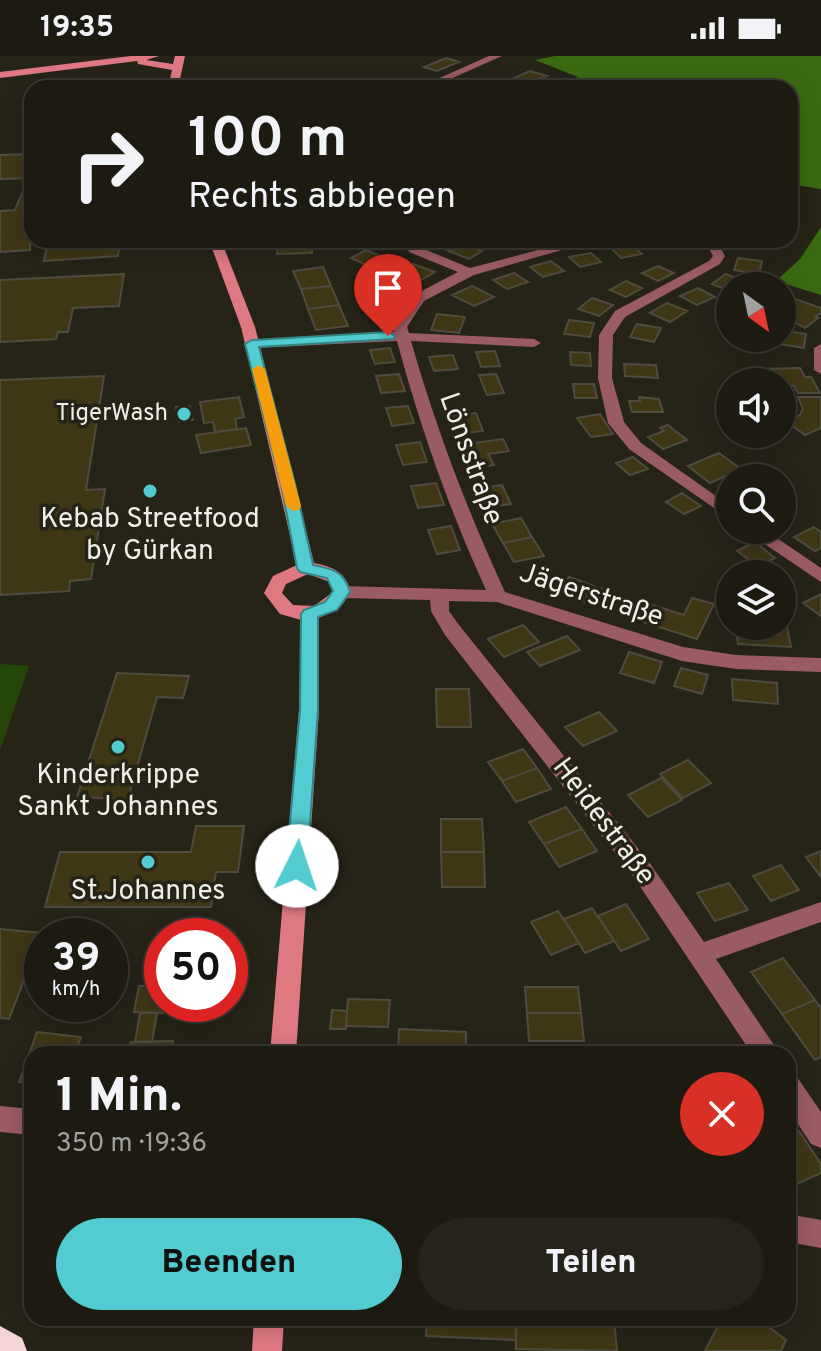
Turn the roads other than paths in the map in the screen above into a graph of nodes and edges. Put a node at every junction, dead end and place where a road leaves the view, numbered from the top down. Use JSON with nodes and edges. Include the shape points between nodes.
{"nodes":[{"id":1,"x":497,"y":56,"type":"edge"},
{"id":2,"x":149,"y":57,"type":"edge"},
{"id":3,"x":185,"y":59,"type":"edge"},
{"id":4,"x":121,"y":61,"type":"junction"},
{"id":5,"x":178,"y":70,"type":"junction"},
{"id":6,"x":0,"y":75,"type":"edge"},
{"id":7,"x":175,"y":80,"type":"edge"},
{"id":8,"x":441,"y":80,"type":"edge"},
{"id":9,"x":218,"y":248,"type":"edge"},
{"id":10,"x":413,"y":248,"type":"edge"},
{"id":11,"x":560,"y":248,"type":"edge"},
{"id":12,"x":714,"y":248,"type":"edge"},
{"id":13,"x":469,"y":272,"type":"junction"},
{"id":14,"x":401,"y":337,"type":"junction"},
{"id":15,"x":534,"y":343,"type":"dead end"},
{"id":16,"x":252,"y":344,"type":"junction"},
{"id":17,"x":821,"y":348,"type":"edge"},
{"id":18,"x":821,"y":370,"type":"edge"},
{"id":19,"x":716,"y":504,"type":"edge"},
{"id":20,"x":774,"y":544,"type":"edge"},
{"id":21,"x":306,"y":568,"type":"junction"},
{"id":22,"x":821,"y":576,"type":"edge"},
{"id":23,"x":342,"y":592,"type":"junction"},
{"id":24,"x":439,"y":594,"type":"junction"},
{"id":25,"x":498,"y":596,"type":"junction"},
{"id":26,"x":310,"y":614,"type":"junction"},
{"id":27,"x":821,"y":665,"type":"edge"},
{"id":28,"x":821,"y":912,"type":"edge"},
{"id":29,"x":700,"y":954,"type":"junction"},
{"id":30,"x":284,"y":1046,"type":"edge"},
{"id":31,"x":762,"y":1046,"type":"edge"},
{"id":32,"x":796,"y":1098,"type":"edge"},
{"id":33,"x":0,"y":1119,"type":"edge"},
{"id":34,"x":24,"y":1121,"type":"edge"},
{"id":35,"x":821,"y":1135,"type":"edge"},
{"id":36,"x":796,"y":1229,"type":"edge"},
{"id":37,"x":821,"y":1234,"type":"edge"},
{"id":38,"x":269,"y":1326,"type":"edge"},
{"id":39,"x":0,"y":1344,"type":"edge"},
{"id":40,"x":9,"y":1351,"type":"edge"},
{"id":41,"x":267,"y":1351,"type":"edge"}],
"edges":[{"from":1,"to":8,"type":"street"},
{"from":2,"to":4,"type":"main road"},
{"from":3,"to":5,"type":"main road"},
{"from":4,"to":5,"type":"main road"},
{"from":4,"to":6,"type":"main road"},
{"from":5,"to":7,"type":"main road"},
{"from":9,"to":16,"type":"main road"},
{"from":10,"to":13,"type":"street"},
{"from":11,"to":13,"type":"street"},
{"from":12,"to":19,"type":"street","via":[[719,256],[714,264],[636,303],[610,325],[604,355],[616,423],[635,446]]},
{"from":13,"to":14,"type":"street","via":[[419,298],[400,327]]},
{"from":14,"to":15,"type":"street"},
{"from":14,"to":16,"type":"street"},
{"from":14,"to":25,"type":"street","name":"Lönsstraße","via":[[455,499]]},
{"from":16,"to":21,"type":"main road"},
{"from":17,"to":18,"type":"street"},
{"from":20,"to":22,"type":"street"},
{"from":21,"to":23,"type":"main road","via":[[332,574]]},
{"from":21,"to":26,"type":"main road","via":[[286,574],[273,593],[280,606]]},
{"from":23,"to":24,"type":"street","name":"Jägerstraße"},
{"from":23,"to":26,"type":"main road","via":[[331,606]]},
{"from":24,"to":25,"type":"street","name":"Jägerstraße"},
{"from":24,"to":29,"type":"street","name":"Heidestraße","via":[[440,611],[452,630],[641,869]]},
{"from":25,"to":27,"type":"street","name":"Jägerstraße","via":[[682,654]]},
{"from":26,"to":30,"type":"main road","via":[[309,710]]},
{"from":28,"to":29,"type":"street"},
{"from":29,"to":31,"type":"street","name":"Heidestraße"},
{"from":32,"to":35,"type":"street"},
{"from":33,"to":34,"type":"street"},
{"from":36,"to":37,"type":"street"},
{"from":38,"to":41,"type":"main road"},
{"from":39,"to":40,"type":"highway"}]}
